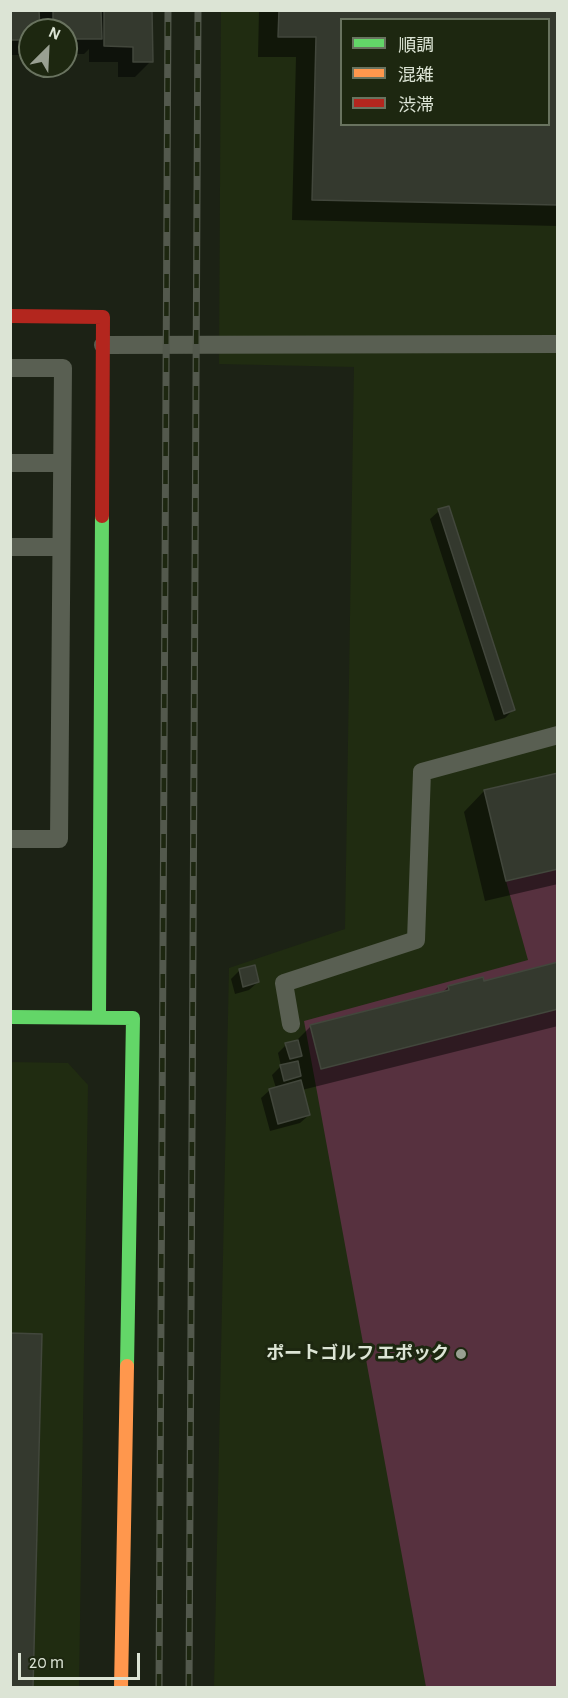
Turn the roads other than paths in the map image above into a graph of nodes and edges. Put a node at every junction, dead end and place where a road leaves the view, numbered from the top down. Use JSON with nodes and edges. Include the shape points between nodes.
{"nodes":[{"id":1,"x":10,"y":316,"type":"edge"},
{"id":2,"x":558,"y":344,"type":"edge"},
{"id":3,"x":103,"y":345,"type":"junction"},
{"id":4,"x":10,"y":368,"type":"edge"},
{"id":5,"x":10,"y":463,"type":"edge"},
{"id":6,"x":62,"y":463,"type":"junction"},
{"id":7,"x":10,"y":547,"type":"edge"},
{"id":8,"x":61,"y":547,"type":"junction"},
{"id":9,"x":558,"y":735,"type":"edge"},
{"id":10,"x":10,"y":839,"type":"edge"},
{"id":11,"x":10,"y":1017,"type":"edge"},
{"id":12,"x":99,"y":1017,"type":"junction"},
{"id":13,"x":291,"y":1024,"type":"dead end"},
{"id":14,"x":120,"y":1688,"type":"edge"}],
"edges":[{"from":1,"to":3,"type":"street","via":[[103,317]]},
{"from":2,"to":3,"type":"lane"},
{"from":3,"to":12,"type":"street"},
{"from":4,"to":6,"type":"lane","via":[[63,368]]},
{"from":5,"to":6,"type":"lane"},
{"from":6,"to":8,"type":"lane"},
{"from":7,"to":8,"type":"lane"},
{"from":8,"to":10,"type":"lane","via":[[59,839]]},
{"from":9,"to":13,"type":"lane","via":[[422,772],[416,940],[284,983]]},
{"from":11,"to":12,"type":"street"},
{"from":12,"to":14,"type":"street","via":[[133,1018]]}]}
